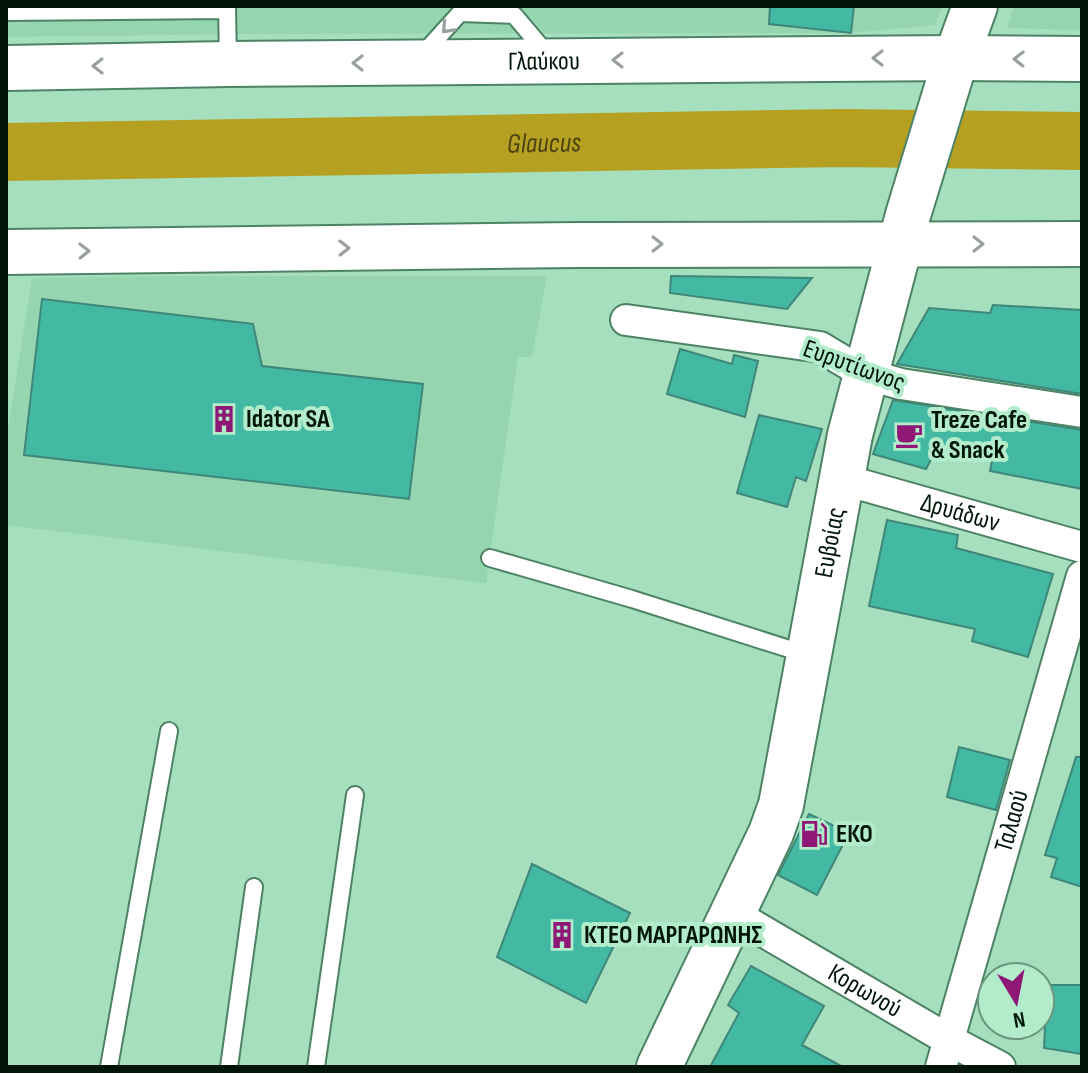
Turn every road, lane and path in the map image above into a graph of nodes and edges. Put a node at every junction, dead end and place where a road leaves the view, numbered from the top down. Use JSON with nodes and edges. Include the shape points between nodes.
{"nodes":[{"id":1,"x":975,"y":6,"type":"edge"},
{"id":2,"x":227,"y":8,"type":"edge"},
{"id":3,"x":6,"y":12,"type":"edge"},
{"id":4,"x":1082,"y":59,"type":"edge"},
{"id":5,"x":228,"y":64,"type":"junction"},
{"id":6,"x":6,"y":68,"type":"edge"},
{"id":7,"x":952,"y":71,"type":"junction"},
{"id":8,"x":904,"y":229,"type":"junction"},
{"id":9,"x":1082,"y":244,"type":"edge"},
{"id":10,"x":6,"y":252,"type":"edge"},
{"id":11,"x":626,"y":320,"type":"dead end"},
{"id":12,"x":865,"y":374,"type":"junction"},
{"id":13,"x":1082,"y":412,"type":"edge"},
{"id":14,"x":841,"y":479,"type":"junction"},
{"id":15,"x":1082,"y":547,"type":"edge"},
{"id":16,"x":490,"y":558,"type":"dead end"},
{"id":17,"x":1082,"y":576,"type":"edge"},
{"id":18,"x":809,"y":655,"type":"junction"},
{"id":19,"x":169,"y":731,"type":"dead end"},
{"id":20,"x":355,"y":795,"type":"dead end"},
{"id":21,"x":254,"y":887,"type":"dead end"},
{"id":22,"x":732,"y":913,"type":"junction"},
{"id":23,"x":945,"y":1054,"type":"edge"},
{"id":24,"x":109,"y":1067,"type":"edge"},
{"id":25,"x":229,"y":1067,"type":"edge"},
{"id":26,"x":316,"y":1067,"type":"edge"},
{"id":27,"x":659,"y":1067,"type":"edge"},
{"id":28,"x":1000,"y":1067,"type":"edge"}],
"edges":[{"from":1,"to":7,"type":"main road","name":"Ευβοίας"},
{"from":2,"to":3,"type":"lane"},
{"from":2,"to":5,"type":"lane"},
{"from":4,"to":7,"type":"main road","name":"Γλαύκου","one_way":true},
{"from":5,"to":6,"type":"main road","name":"Γλαύκου","one_way":true},
{"from":7,"to":5,"type":"main road","name":"Γλαύκου","one_way":true,"via":[[553,61]]},
{"from":7,"to":8,"type":"main road","name":"Ευβοίας"},
{"from":8,"to":9,"type":"main road","one_way":true},
{"from":10,"to":8,"type":"main road","one_way":true,"via":[[579,245]]},
{"from":8,"to":12,"type":"main road","name":"Ευβοίας"},
{"from":11,"to":12,"type":"street","name":"Ευρυτίωνος","via":[[820,347]]},
{"from":12,"to":13,"type":"street","name":"Ευρυτίωνος","via":[[916,388]]},
{"from":12,"to":14,"type":"main road","name":"Ευβοίας"},
{"from":14,"to":15,"type":"street","name":"Δρυάδων"},
{"from":14,"to":18,"type":"main road","name":"Ευβοίας"},
{"from":16,"to":18,"type":"lane"},
{"from":17,"to":23,"type":"street","name":"Ταλαού"},
{"from":18,"to":22,"type":"main road","name":"Ευβοίας","via":[[781,805]]},
{"from":19,"to":24,"type":"lane"},
{"from":20,"to":26,"type":"lane"},
{"from":21,"to":25,"type":"lane"},
{"from":22,"to":23,"type":"street","name":"Κορωνού"},
{"from":22,"to":27,"type":"main road","name":"Ευβοίας"},
{"from":23,"to":28,"type":"street","name":"Κορωνού"}]}
